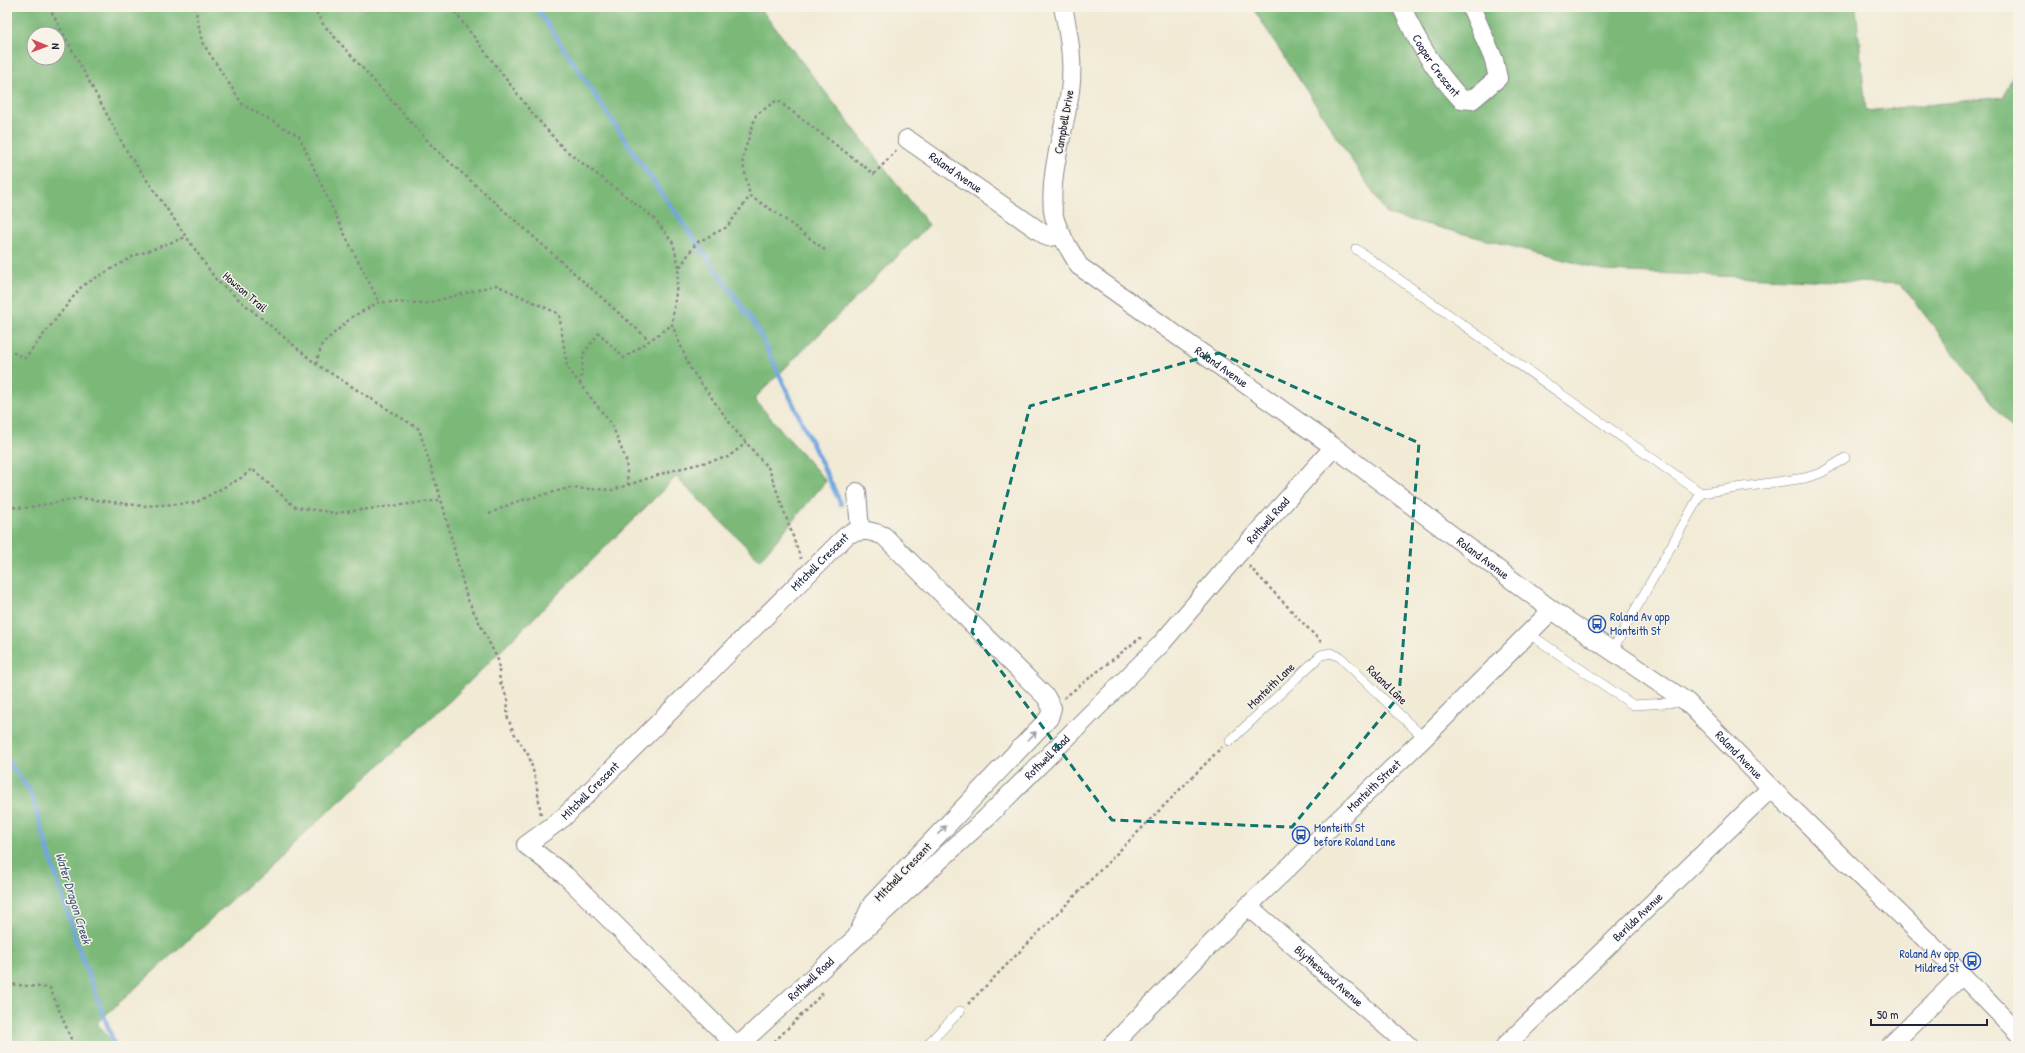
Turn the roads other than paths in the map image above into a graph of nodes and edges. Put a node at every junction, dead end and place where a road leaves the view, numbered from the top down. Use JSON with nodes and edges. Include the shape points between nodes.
{"nodes":[{"id":1,"x":1063,"y":7,"type":"edge"},
{"id":2,"x":1402,"y":7,"type":"edge"},
{"id":3,"x":1471,"y":7,"type":"edge"},
{"id":4,"x":907,"y":139,"type":"road end"},
{"id":5,"x":1062,"y":235,"type":"junction"},
{"id":6,"x":1356,"y":249,"type":"dead end"},
{"id":7,"x":1334,"y":447,"type":"junction"},
{"id":8,"x":1845,"y":458,"type":"dead end"},
{"id":9,"x":857,"y":492,"type":"dead end"},
{"id":10,"x":1701,"y":493,"type":"junction"},
{"id":11,"x":860,"y":530,"type":"junction"},
{"id":12,"x":1552,"y":610,"type":"junction"},
{"id":13,"x":1528,"y":633,"type":"junction"},
{"id":14,"x":1612,"y":651,"type":"junction"},
{"id":15,"x":1331,"y":652,"type":"joint"},
{"id":16,"x":1687,"y":702,"type":"junction"},
{"id":17,"x":1424,"y":738,"type":"junction"},
{"id":18,"x":1230,"y":741,"type":"road end"},
{"id":19,"x":1771,"y":788,"type":"junction"},
{"id":20,"x":1248,"y":906,"type":"junction"},
{"id":21,"x":857,"y":936,"type":"junction"},
{"id":22,"x":1962,"y":975,"type":"junction"},
{"id":23,"x":960,"y":1011,"type":"road end"},
{"id":24,"x":2018,"y":1034,"type":"edge"},
{"id":25,"x":738,"y":1046,"type":"edge"},
{"id":26,"x":926,"y":1046,"type":"edge"},
{"id":27,"x":1111,"y":1046,"type":"edge"},
{"id":28,"x":1409,"y":1046,"type":"edge"},
{"id":29,"x":1505,"y":1046,"type":"edge"},
{"id":30,"x":1890,"y":1046,"type":"edge"}],
"edges":[{"from":1,"to":5,"type":"street","name":"Campbell Drive","via":[[1072,62],[1070,91],[1053,187],[1053,212]]},
{"from":2,"to":3,"type":"street","name":"Cooper Crescent","via":[[1410,26],[1442,79],[1461,99],[1472,100],[1498,78],[1494,60]]},
{"from":4,"to":5,"type":"street","name":"Roland Avenue","via":[[1048,237]]},
{"from":5,"to":7,"type":"street","name":"Roland Avenue","via":[[1079,266]]},
{"from":6,"to":10,"type":"lane"},
{"from":7,"to":12,"type":"street","name":"Roland Avenue"},
{"from":7,"to":21,"type":"street","name":"Rothwell Road","via":[[1160,645],[987,817]]},
{"from":8,"to":10,"type":"lane","via":[[1821,474],[1805,478]]},
{"from":9,"to":11,"type":"street","name":"Mitchell Crescent"},
{"from":10,"to":14,"type":"lane"},
{"from":21,"to":11,"type":"street","name":"Mitchell Crescent","one_way":true,"via":[[872,904],[1049,718],[1052,708],[1046,697],[884,536],[874,531]]},
{"from":11,"to":25,"type":"street","name":"Mitchell Crescent","via":[[846,535],[563,818],[526,845],[566,876]]},
{"from":12,"to":13,"type":"street","name":"Monteith Street"},
{"from":12,"to":14,"type":"street","name":"Roland Avenue"},
{"from":13,"to":16,"type":"lane","via":[[1633,705]]},
{"from":13,"to":17,"type":"street","name":"Monteith Street"},
{"from":14,"to":16,"type":"street","name":"Roland Avenue"},
{"from":15,"to":17,"type":"lane","name":"Roland Lane","via":[[1340,657]]},
{"from":15,"to":18,"type":"lane","name":"Monteith Lane","via":[[1321,655]]},
{"from":16,"to":19,"type":"street","name":"Roland Avenue"},
{"from":17,"to":20,"type":"street","name":"Monteith Street"},
{"from":19,"to":22,"type":"street","name":"Roland Avenue"},
{"from":19,"to":29,"type":"street","name":"Berilda Avenue"},
{"from":20,"to":27,"type":"street","name":"Monteith Street"},
{"from":20,"to":28,"type":"street","name":"Blytheswood Avenue"},
{"from":21,"to":25,"type":"street","name":"Rothwell Road"},
{"from":22,"to":24,"type":"street","name":"Roland Avenue"},
{"from":22,"to":30,"type":"street"},
{"from":23,"to":26,"type":"lane"}]}
